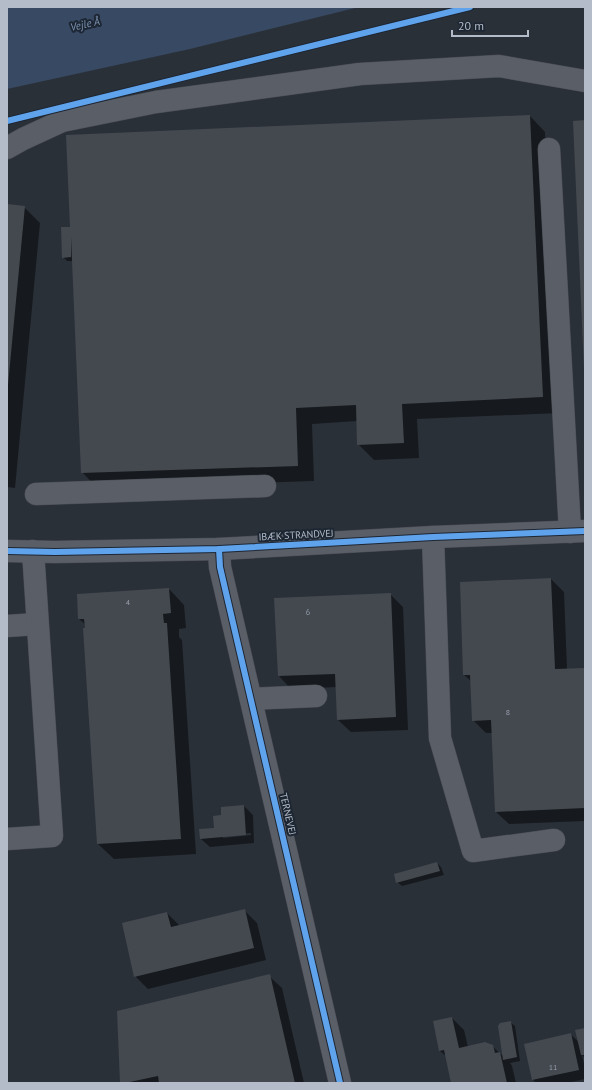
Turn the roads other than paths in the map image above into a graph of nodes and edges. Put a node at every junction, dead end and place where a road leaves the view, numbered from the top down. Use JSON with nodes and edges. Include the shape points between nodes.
{"nodes":[{"id":1,"x":585,"y":82,"type":"edge"},
{"id":2,"x":7,"y":148,"type":"edge"},
{"id":3,"x":549,"y":149,"type":"dead end"},
{"id":4,"x":265,"y":486,"type":"dead end"},
{"id":5,"x":36,"y":494,"type":"dead end"},
{"id":6,"x":578,"y":531,"type":"edge"},
{"id":7,"x":433,"y":538,"type":"junction"},
{"id":8,"x":220,"y":549,"type":"junction"},
{"id":9,"x":7,"y":551,"type":"edge"},
{"id":10,"x":32,"y":552,"type":"junction"},
{"id":11,"x":38,"y":624,"type":"junction"},
{"id":12,"x":7,"y":626,"type":"edge"},
{"id":13,"x":316,"y":696,"type":"dead end"},
{"id":14,"x":250,"y":699,"type":"junction"},
{"id":15,"x":7,"y":839,"type":"edge"},
{"id":16,"x":554,"y":840,"type":"dead end"},
{"id":17,"x":340,"y":1083,"type":"edge"}],
"edges":[{"from":1,"to":2,"type":"street","via":[[499,66],[360,74],[156,102],[62,121]]},
{"from":3,"to":6,"type":"street"},
{"from":4,"to":5,"type":"street"},
{"from":6,"to":7,"type":"street","name":"IBÆK STRANDVEJ"},
{"from":7,"to":8,"type":"street","name":"IBÆK STRANDVEJ"},
{"from":7,"to":16,"type":"street","via":[[440,738],[473,851]]},
{"from":8,"to":10,"type":"street","name":"IBÆK STRANDVEJ"},
{"from":8,"to":14,"type":"street","name":"TERNEVEJ","via":[[220,567]]},
{"from":9,"to":10,"type":"street","name":"IBÆK STRANDVEJ"},
{"from":10,"to":11,"type":"street"},
{"from":11,"to":12,"type":"street"},
{"from":11,"to":15,"type":"street","via":[[52,836]]},
{"from":13,"to":14,"type":"street"},
{"from":14,"to":17,"type":"street","name":"TERNEVEJ"}]}
